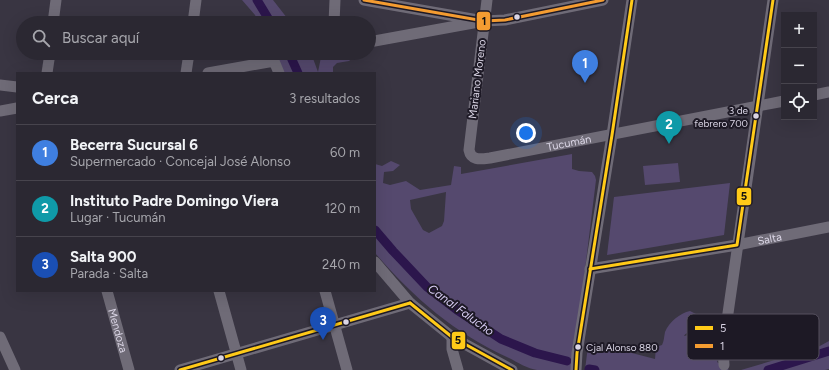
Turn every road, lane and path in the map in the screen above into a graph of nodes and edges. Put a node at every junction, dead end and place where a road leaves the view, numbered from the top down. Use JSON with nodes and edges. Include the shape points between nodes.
{"nodes":[{"id":1,"x":56,"y":0,"type":"edge"},
{"id":2,"x":196,"y":0,"type":"edge"},
{"id":3,"x":335,"y":0,"type":"edge"},
{"id":4,"x":364,"y":0,"type":"edge"},
{"id":5,"x":487,"y":0,"type":"edge"},
{"id":6,"x":603,"y":0,"type":"edge"},
{"id":7,"x":632,"y":0,"type":"edge"},
{"id":8,"x":773,"y":0,"type":"edge"},
{"id":9,"x":54,"y":16,"type":"edge"},
{"id":10,"x":194,"y":16,"type":"edge"},
{"id":11,"x":334,"y":16,"type":"edge"},
{"id":12,"x":484,"y":21,"type":"junction"},
{"id":13,"x":376,"y":41,"type":"edge"},
{"id":14,"x":49,"y":60,"type":"edge"},
{"id":15,"x":188,"y":60,"type":"edge"},
{"id":16,"x":47,"y":72,"type":"edge"},
{"id":17,"x":186,"y":72,"type":"edge"},
{"id":18,"x":214,"y":72,"type":"edge"},
{"id":19,"x":279,"y":72,"type":"edge"},
{"id":20,"x":0,"y":85,"type":"edge"},
{"id":21,"x":16,"y":87,"type":"edge"},
{"id":22,"x":829,"y":92,"type":"edge"},
{"id":23,"x":817,"y":94,"type":"edge"},
{"id":24,"x":781,"y":101,"type":"edge"},
{"id":25,"x":759,"y":105,"type":"junction"},
{"id":26,"x":16,"y":108,"type":"edge"},
{"id":27,"x":0,"y":111,"type":"edge"},
{"id":28,"x":612,"y":135,"type":"junction"},
{"id":29,"x":472,"y":158,"type":"joint"},
{"id":30,"x":829,"y":227,"type":"edge"},
{"id":31,"x":737,"y":245,"type":"junction"},
{"id":32,"x":376,"y":263,"type":"edge"},
{"id":33,"x":590,"y":269,"type":"junction"},
{"id":34,"x":107,"y":292,"type":"edge"},
{"id":35,"x":219,"y":292,"type":"edge"},
{"id":36,"x":325,"y":292,"type":"edge"},
{"id":37,"x":410,"y":303,"type":"junction"},
{"id":38,"x":728,"y":314,"type":"edge"},
{"id":39,"x":334,"y":324,"type":"junction"},
{"id":40,"x":0,"y":337,"type":"edge"},
{"id":41,"x":452,"y":337,"type":"junction"},
{"id":42,"x":236,"y":353,"type":"junction"},
{"id":43,"x":724,"y":360,"type":"edge"},
{"id":44,"x":724,"y":365,"type":"dead end"},
{"id":45,"x":15,"y":370,"type":"edge"},
{"id":46,"x":129,"y":370,"type":"edge"},
{"id":47,"x":180,"y":370,"type":"edge"},
{"id":48,"x":241,"y":370,"type":"edge"},
{"id":49,"x":347,"y":370,"type":"edge"},
{"id":50,"x":458,"y":370,"type":"edge"},
{"id":51,"x":512,"y":370,"type":"edge"},
{"id":52,"x":576,"y":370,"type":"edge"}],
"edges":[{"from":1,"to":9,"type":"street"},
{"from":2,"to":10,"type":"street"},
{"from":3,"to":11,"type":"street"},
{"from":4,"to":12,"type":"street"},
{"from":5,"to":12,"type":"street","name":"Mariano Moreno"},
{"from":6,"to":12,"type":"street","via":[[505,20]]},
{"from":7,"to":28,"type":"street"},
{"from":8,"to":25,"type":"street"},
{"from":12,"to":13,"type":"street"},
{"from":12,"to":29,"type":"street","name":"Mariano Moreno","via":[[469,150]]},
{"from":14,"to":16,"type":"street"},
{"from":15,"to":17,"type":"street"},
{"from":18,"to":19,"type":"street","via":[[274,61]]},
{"from":20,"to":21,"type":"street"},
{"from":22,"to":23,"type":"street"},
{"from":24,"to":25,"type":"street","name":"Tucumán"},
{"from":25,"to":28,"type":"street","name":"Tucumán"},
{"from":25,"to":31,"type":"street"},
{"from":26,"to":27,"type":"street"},
{"from":28,"to":29,"type":"street","name":"Tucumán","via":[[490,158]]},
{"from":28,"to":33,"type":"street"},
{"from":30,"to":31,"type":"street","name":"Salta"},
{"from":31,"to":33,"type":"street","name":"Salta"},
{"from":31,"to":38,"type":"street"},
{"from":32,"to":37,"type":"street"},
{"from":33,"to":52,"type":"street"},
{"from":34,"to":46,"type":"street","name":"Mendoza"},
{"from":35,"to":42,"type":"street"},
{"from":36,"to":39,"type":"street"},
{"from":37,"to":39,"type":"street"},
{"from":37,"to":41,"type":"street"},
{"from":39,"to":42,"type":"street"},
{"from":39,"to":49,"type":"street"},
{"from":40,"to":45,"type":"street"},
{"from":41,"to":50,"type":"street","via":[[452,349]]},
{"from":41,"to":51,"type":"street"},
{"from":42,"to":47,"type":"street"},
{"from":42,"to":48,"type":"street"},
{"from":43,"to":44,"type":"street"}]}
